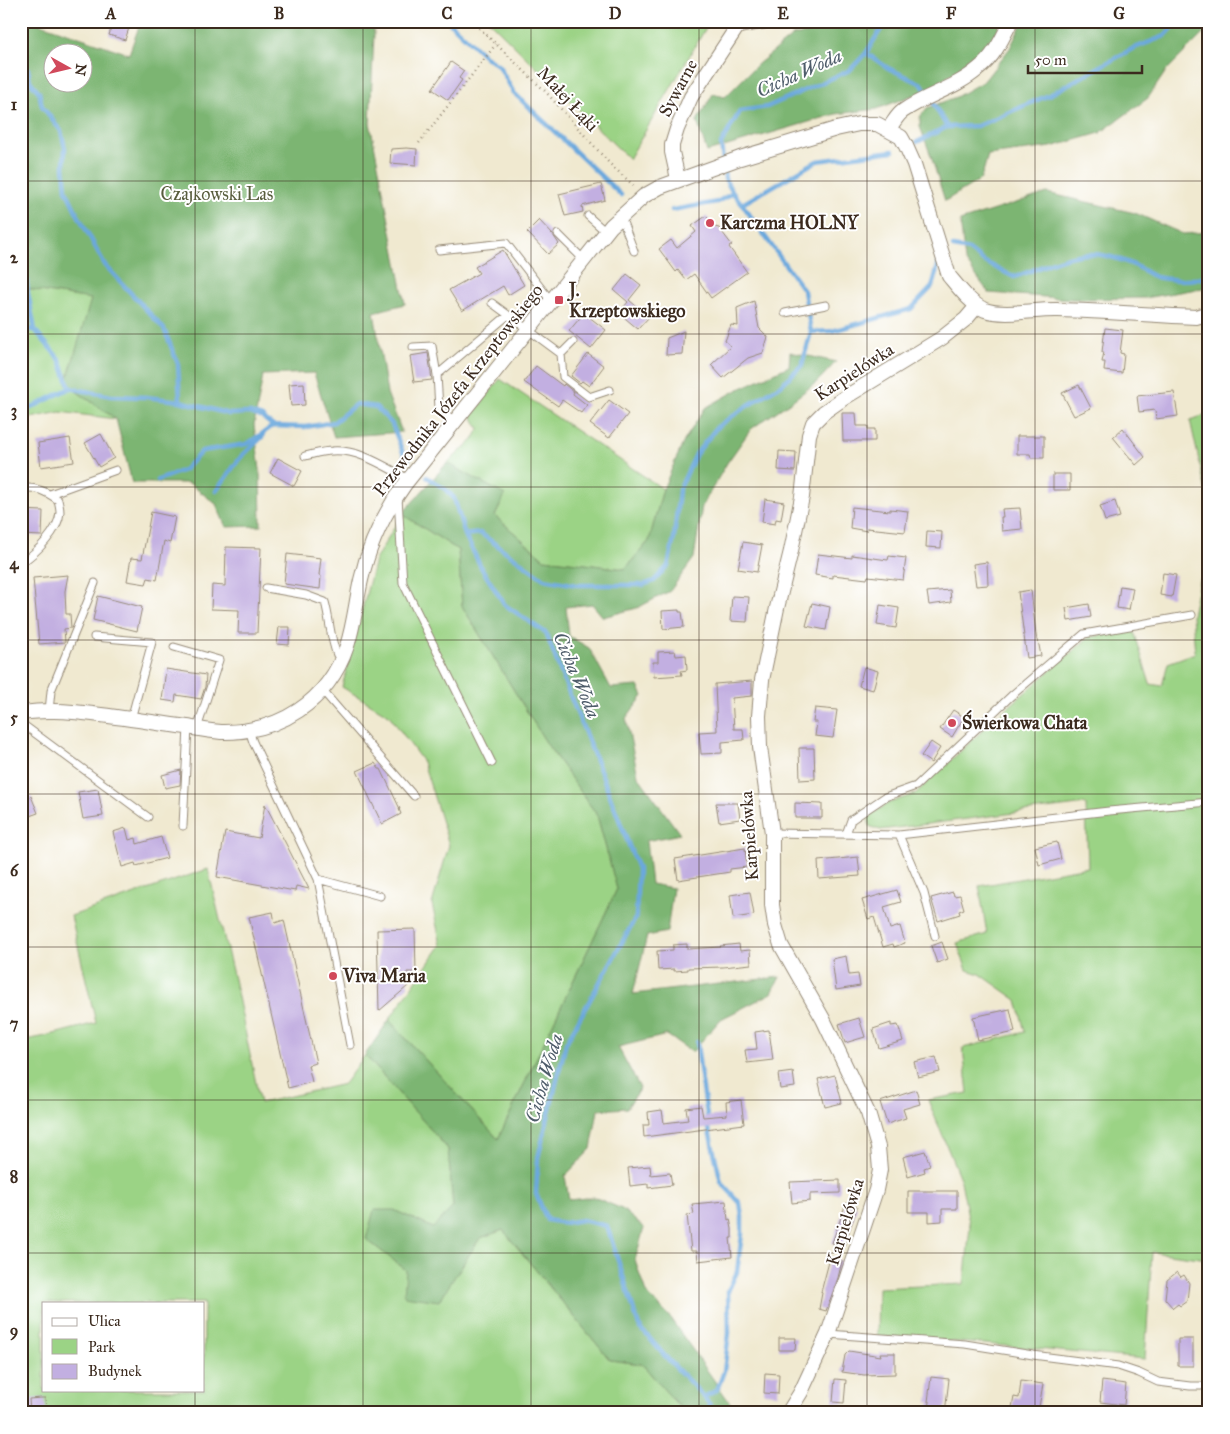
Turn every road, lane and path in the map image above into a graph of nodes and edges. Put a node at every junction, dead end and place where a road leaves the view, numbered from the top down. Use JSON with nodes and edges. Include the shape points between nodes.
{"nodes":[{"id":1,"x":472,"y":21,"type":"edge"},
{"id":2,"x":786,"y":21,"type":"edge"},
{"id":3,"x":1011,"y":21,"type":"edge"},
{"id":4,"x":739,"y":26,"type":"edge"},
{"id":5,"x":496,"y":44,"type":"junction"},
{"id":6,"x":888,"y":129,"type":"junction"},
{"id":7,"x":419,"y":143,"type":"dead end"},
{"id":8,"x":678,"y":179,"type":"junction"},
{"id":9,"x":644,"y":196,"type":"junction"},
{"id":10,"x":588,"y":216,"type":"dead end"},
{"id":11,"x":620,"y":217,"type":"junction"},
{"id":12,"x":606,"y":232,"type":"junction"},
{"id":13,"x":558,"y":234,"type":"dead end"},
{"id":14,"x":439,"y":250,"type":"dead end"},
{"id":15,"x":634,"y":251,"type":"dead end"},
{"id":16,"x":584,"y":260,"type":"junction"},
{"id":17,"x":551,"y":301,"type":"junction"},
{"id":18,"x":492,"y":303,"type":"dead end"},
{"id":19,"x":816,"y":306,"type":"dead end"},
{"id":20,"x":977,"y":306,"type":"junction"},
{"id":21,"x":785,"y":313,"type":"dead end"},
{"id":22,"x":1209,"y":313,"type":"edge"},
{"id":23,"x":508,"y":314,"type":"junction"},
{"id":24,"x":529,"y":329,"type":"junction"},
{"id":25,"x":573,"y":342,"type":"dead end"},
{"id":26,"x":413,"y":347,"type":"dead end"},
{"id":27,"x":561,"y":354,"type":"junction"},
{"id":28,"x":437,"y":374,"type":"junction"},
{"id":29,"x":610,"y":390,"type":"dead end"},
{"id":30,"x":456,"y":422,"type":"junction"},
{"id":31,"x":305,"y":456,"type":"dead end"},
{"id":32,"x":116,"y":470,"type":"dead end"},
{"id":33,"x":409,"y":479,"type":"junction"},
{"id":34,"x":21,"y":488,"type":"edge"},
{"id":35,"x":50,"y":494,"type":"junction"},
{"id":36,"x":398,"y":494,"type":"junction"},
{"id":37,"x":21,"y":563,"type":"edge"},
{"id":38,"x":95,"y":583,"type":"dead end"},
{"id":39,"x":266,"y":588,"type":"dead end"},
{"id":40,"x":1192,"y":615,"type":"dead end"},
{"id":41,"x":94,"y":637,"type":"dead end"},
{"id":42,"x":174,"y":647,"type":"dead end"},
{"id":43,"x":342,"y":657,"type":"junction"},
{"id":44,"x":322,"y":690,"type":"junction"},
{"id":45,"x":48,"y":711,"type":"junction"},
{"id":46,"x":21,"y":713,"type":"edge"},
{"id":47,"x":131,"y":719,"type":"junction"},
{"id":48,"x":21,"y":723,"type":"edge"},
{"id":49,"x":193,"y":728,"type":"junction"},
{"id":50,"x":249,"y":730,"type":"junction"},
{"id":51,"x":492,"y":762,"type":"dead end"},
{"id":52,"x":414,"y":796,"type":"dead end"},
{"id":53,"x":1209,"y":802,"type":"edge"},
{"id":54,"x":148,"y":817,"type":"dead end"},
{"id":55,"x":183,"y":826,"type":"dead end"},
{"id":56,"x":772,"y":833,"type":"junction"},
{"id":57,"x":846,"y":834,"type":"junction"},
{"id":58,"x":899,"y":835,"type":"junction"},
{"id":59,"x":318,"y":879,"type":"junction"},
{"id":60,"x":380,"y":896,"type":"dead end"},
{"id":61,"x":935,"y":936,"type":"dead end"},
{"id":62,"x":350,"y":1045,"type":"dead end"},
{"id":63,"x":828,"y":1334,"type":"junction"},
{"id":64,"x":1201,"y":1386,"type":"dead end"},
{"id":65,"x":792,"y":1412,"type":"edge"}],
"edges":[{"from":1,"to":5,"type":"path","name":"Małej Łąki"},
{"from":2,"to":4,"type":"lane"},
{"from":3,"to":6,"type":"street","via":[[998,47],[978,70],[902,112]]},
{"from":4,"to":8,"type":"street","name":"Sywarne","via":[[691,96],[677,129],[672,152]]},
{"from":5,"to":7,"type":"path"},
{"from":5,"to":9,"type":"path","name":"Małej Łąki"},
{"from":6,"to":8,"type":"street","via":[[877,124],[836,129]]},
{"from":6,"to":20,"type":"street","via":[[901,137],[914,164],[949,276]]},
{"from":8,"to":9,"type":"street","name":"Przewodnika Józefa Krzeptowskiego"},
{"from":9,"to":11,"type":"street","name":"Przewodnika Józefa Krzeptowskiego"},
{"from":10,"to":12,"type":"lane"},
{"from":11,"to":12,"type":"street","name":"Przewodnika Józefa Krzeptowskiego"},
{"from":11,"to":15,"type":"lane"},
{"from":12,"to":16,"type":"street","name":"Przewodnika Józefa Krzeptowskiego"},
{"from":13,"to":16,"type":"lane"},
{"from":14,"to":17,"type":"lane","via":[[506,243]]},
{"from":16,"to":17,"type":"street","name":"Przewodnika Józefa Krzeptowskiego"},
{"from":17,"to":24,"type":"street","name":"Przewodnika Józefa Krzeptowskiego"},
{"from":18,"to":23,"type":"lane"},
{"from":19,"to":21,"type":"lane","via":[[826,305]]},
{"from":20,"to":22,"type":"street","via":[[997,313],[1056,310],[1196,317]]},
{"from":20,"to":56,"type":"street","name":"Karpielówka","via":[[942,338],[824,412],[809,434],[802,497],[764,674],[759,716]]},
{"from":23,"to":24,"type":"lane"},
{"from":23,"to":28,"type":"lane"},
{"from":24,"to":27,"type":"lane"},
{"from":24,"to":30,"type":"street","name":"Przewodnika Józefa Krzeptowskiego"},
{"from":25,"to":27,"type":"lane"},
{"from":26,"to":28,"type":"lane","via":[[432,346]]},
{"from":27,"to":29,"type":"lane","via":[[563,377],[589,397]]},
{"from":28,"to":30,"type":"lane","via":[[439,408]]},
{"from":30,"to":33,"type":"street","name":"Przewodnika Józefa Krzeptowskiego"},
{"from":31,"to":33,"type":"lane","via":[[332,450],[352,452]]},
{"from":32,"to":35,"type":"lane"},
{"from":33,"to":36,"type":"street","name":"Przewodnika Józefa Krzeptowskiego"},
{"from":34,"to":35,"type":"lane","via":[[32,487]]},
{"from":35,"to":37,"type":"lane","via":[[58,500],[60,512],[54,529],[33,556]]},
{"from":36,"to":43,"type":"street","name":"Przewodnika Józefa Krzeptowskiego","via":[[383,518],[368,554]]},
{"from":36,"to":51,"type":"lane","via":[[402,583]]},
{"from":38,"to":45,"type":"lane","via":[[50,691]]},
{"from":39,"to":43,"type":"lane","via":[[306,594],[325,602],[332,642]]},
{"from":40,"to":57,"type":"lane","via":[[1084,634],[1011,696],[916,786],[885,797],[851,820]]},
{"from":41,"to":47,"type":"lane","via":[[152,642]]},
{"from":42,"to":49,"type":"lane","via":[[219,660]]},
{"from":43,"to":44,"type":"street","name":"Przewodnika Józefa Krzeptowskiego"},
{"from":44,"to":50,"type":"street","name":"Przewodnika Józefa Krzeptowskiego","via":[[294,714]]},
{"from":44,"to":52,"type":"lane"},
{"from":45,"to":46,"type":"street","name":"Przewodnika Józefa Krzeptowskiego"},
{"from":45,"to":47,"type":"street","name":"Przewodnika Józefa Krzeptowskiego"},
{"from":47,"to":49,"type":"street","name":"Przewodnika Józefa Krzeptowskiego"},
{"from":48,"to":54,"type":"lane"},
{"from":49,"to":50,"type":"street","name":"Przewodnika Józefa Krzeptowskiego","via":[[220,732]]},
{"from":49,"to":55,"type":"lane"},
{"from":50,"to":59,"type":"lane"},
{"from":53,"to":58,"type":"lane"},
{"from":56,"to":57,"type":"lane"},
{"from":56,"to":63,"type":"street","name":"Karpielówka","via":[[772,905],[781,944],[823,1020],[868,1113],[878,1147],[880,1170],[876,1190]]},
{"from":57,"to":58,"type":"lane"},
{"from":58,"to":61,"type":"lane","via":[[924,893]]},
{"from":59,"to":60,"type":"lane"},
{"from":59,"to":62,"type":"lane"},
{"from":63,"to":64,"type":"lane","via":[[965,1344],[1118,1366],[1158,1382]]},
{"from":63,"to":65,"type":"street","name":"Karpielówka"}]}
